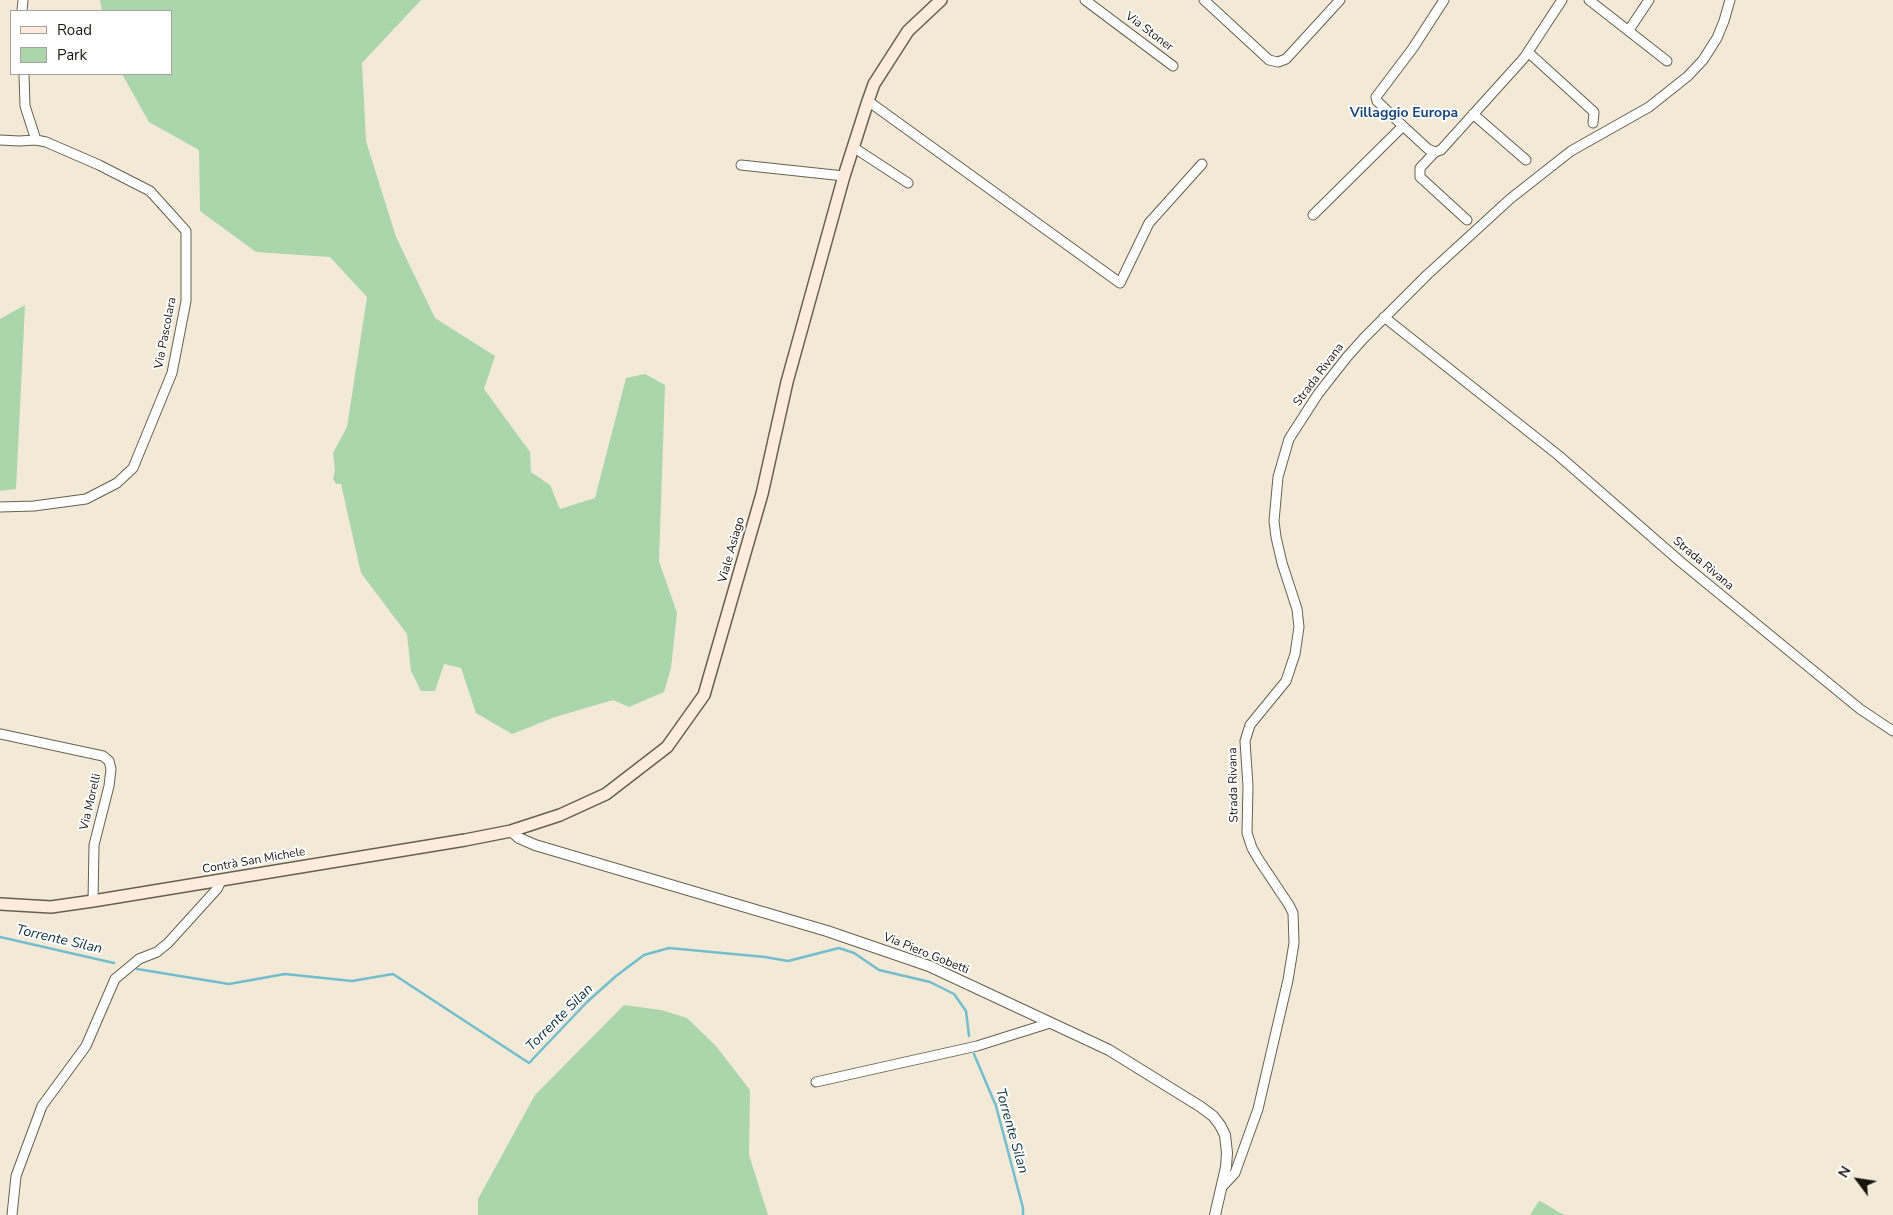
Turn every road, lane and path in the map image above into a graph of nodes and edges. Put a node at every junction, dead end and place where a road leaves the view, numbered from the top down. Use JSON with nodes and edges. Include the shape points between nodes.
{"nodes":[{"id":1,"x":940,"y":0,"type":"edge"},
{"id":2,"x":1085,"y":0,"type":"edge"},
{"id":3,"x":1204,"y":0,"type":"edge"},
{"id":4,"x":1340,"y":0,"type":"edge"},
{"id":5,"x":1444,"y":0,"type":"edge"},
{"id":6,"x":1562,"y":0,"type":"edge"},
{"id":7,"x":1589,"y":0,"type":"edge"},
{"id":8,"x":1649,"y":0,"type":"edge"},
{"id":9,"x":1730,"y":0,"type":"edge"},
{"id":10,"x":1629,"y":30,"type":"junction"},
{"id":11,"x":1528,"y":52,"type":"junction"},
{"id":12,"x":1667,"y":62,"type":"dead end"},
{"id":13,"x":1173,"y":66,"type":"dead end"},
{"id":14,"x":24,"y":75,"type":"edge"},
{"id":15,"x":868,"y":101,"type":"junction"},
{"id":16,"x":1474,"y":114,"type":"junction"},
{"id":17,"x":1593,"y":122,"type":"dead end"},
{"id":18,"x":1404,"y":126,"type":"junction"},
{"id":19,"x":0,"y":140,"type":"edge"},
{"id":20,"x":36,"y":140,"type":"junction"},
{"id":21,"x":853,"y":147,"type":"junction"},
{"id":22,"x":1434,"y":152,"type":"junction"},
{"id":23,"x":1526,"y":160,"type":"dead end"},
{"id":24,"x":741,"y":164,"type":"dead end"},
{"id":25,"x":1202,"y":164,"type":"dead end"},
{"id":26,"x":844,"y":176,"type":"junction"},
{"id":27,"x":908,"y":183,"type":"dead end"},
{"id":28,"x":1313,"y":215,"type":"dead end"},
{"id":29,"x":1467,"y":220,"type":"dead end"},
{"id":30,"x":1384,"y":317,"type":"junction"},
{"id":31,"x":0,"y":507,"type":"edge"},
{"id":32,"x":1893,"y":731,"type":"edge"},
{"id":33,"x":0,"y":734,"type":"edge"},
{"id":34,"x":511,"y":831,"type":"junction"},
{"id":35,"x":221,"y":881,"type":"junction"},
{"id":36,"x":92,"y":901,"type":"junction"},
{"id":37,"x":0,"y":904,"type":"edge"},
{"id":38,"x":1050,"y":1023,"type":"junction"},
{"id":39,"x":816,"y":1082,"type":"dead end"},
{"id":40,"x":1220,"y":1189,"type":"junction"},
{"id":41,"x":12,"y":1215,"type":"edge"},
{"id":42,"x":1215,"y":1215,"type":"edge"}],
"edges":[{"from":1,"to":15,"type":"main road","name":"Viale Asiago","via":[[908,31],[878,77]]},
{"from":2,"to":13,"type":"street","name":"Via Stoner"},
{"from":3,"to":4,"type":"street","via":[[1269,60],[1278,62],[1286,58]]},
{"from":5,"to":18,"type":"street","via":[[1376,97],[1377,102]]},
{"from":6,"to":11,"type":"street"},
{"from":7,"to":10,"type":"street"},
{"from":8,"to":10,"type":"street"},
{"from":9,"to":30,"type":"street","name":"Strada Rivana","via":[[1717,38],[1688,76],[1650,108],[1571,152],[1510,198]]},
{"from":10,"to":12,"type":"street"},
{"from":11,"to":16,"type":"street"},
{"from":11,"to":17,"type":"street","via":[[1594,112]]},
{"from":14,"to":20,"type":"street","via":[[25,106]]},
{"from":15,"to":21,"type":"main road","name":"Viale Asiago"},
{"from":15,"to":25,"type":"street","via":[[1120,283],[1149,223]]},
{"from":16,"to":22,"type":"street","via":[[1441,150]]},
{"from":16,"to":23,"type":"street"},
{"from":18,"to":22,"type":"street"},
{"from":18,"to":28,"type":"street"},
{"from":19,"to":20,"type":"street"},
{"from":20,"to":31,"type":"street","name":"Via Pascolara","via":[[99,165],[150,191],[186,231],[186,301],[172,373],[133,468],[117,483],[86,499]]},
{"from":21,"to":26,"type":"main road","name":"Viale Asiago"},
{"from":21,"to":27,"type":"street"},
{"from":22,"to":29,"type":"street","via":[[1420,168],[1420,177]]},
{"from":24,"to":26,"type":"street"},
{"from":26,"to":34,"type":"main road","name":"Viale Asiago","via":[[788,382],[762,494],[704,695],[667,746],[606,794],[560,815]]},
{"from":30,"to":32,"type":"street","name":"Strada Rivana","via":[[1558,455],[1689,569],[1852,703]]},
{"from":30,"to":40,"type":"street","name":"Strada Rivana","via":[[1347,357],[1298,423],[1289,439],[1278,477],[1274,505],[1276,537],[1297,609],[1299,627],[1286,681],[1250,726],[1246,741],[1247,817],[1252,848],[1293,913],[1294,943],[1258,1109],[1235,1173]]},
{"from":33,"to":36,"type":"street","name":"Via Morelli","via":[[103,756],[109,761],[112,769],[109,786],[94,845]]},
{"from":34,"to":35,"type":"main road","name":"Contrà San Michele"},
{"from":34,"to":38,"type":"street","name":"Via Piero Gobetti","via":[[518,838],[535,845],[896,954],[929,966]]},
{"from":35,"to":36,"type":"main road","name":"Contrà San Michele"},
{"from":35,"to":41,"type":"street","via":[[168,943],[157,952],[139,959],[115,979],[86,1046],[42,1106],[16,1176]]},
{"from":36,"to":37,"type":"main road","name":"Contrà San Michele","via":[[51,907]]},
{"from":38,"to":39,"type":"street","via":[[976,1046]]},
{"from":38,"to":40,"type":"street","name":"Via Piero Gobetti","via":[[1110,1050],[1213,1116],[1225,1135],[1227,1153]]},
{"from":40,"to":42,"type":"street","name":"Via Piero Gobetti"}]}
